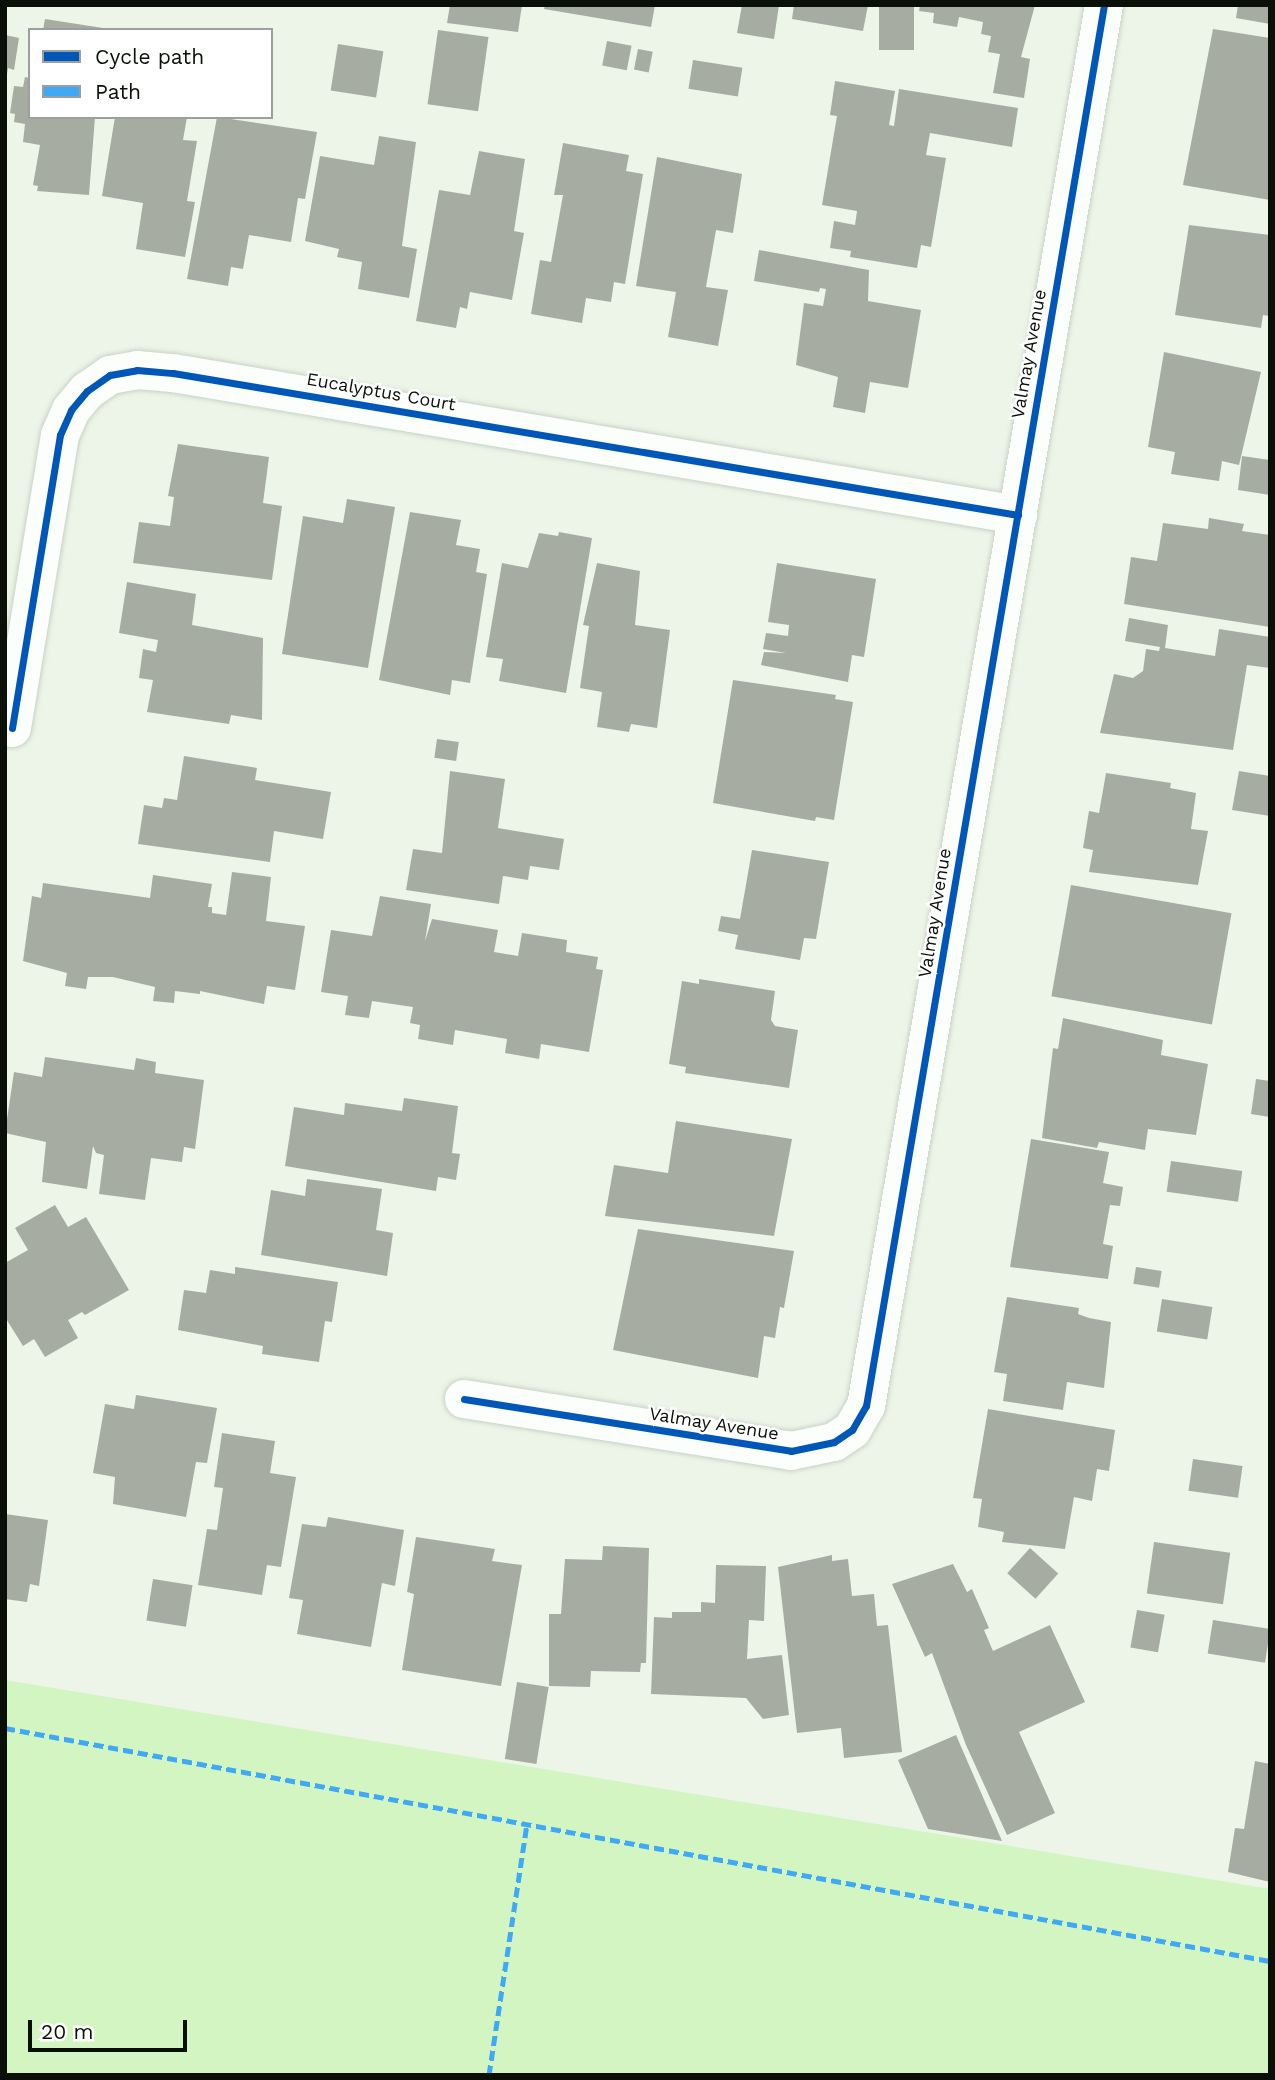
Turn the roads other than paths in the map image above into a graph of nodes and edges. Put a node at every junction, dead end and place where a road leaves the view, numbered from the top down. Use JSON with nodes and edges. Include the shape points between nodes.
{"nodes":[{"id":1,"x":1104,"y":5,"type":"edge"},
{"id":2,"x":1018,"y":515,"type":"junction"},
{"id":3,"x":12,"y":728,"type":"dead end"},
{"id":4,"x":464,"y":1399,"type":"dead end"}],
"edges":[{"from":1,"to":2,"type":"street","name":"Valmay Avenue"},
{"from":2,"to":3,"type":"street","name":"Eucalyptus Court","via":[[173,373],[137,370],[110,375],[87,390],[60,435]]},
{"from":2,"to":4,"type":"street","name":"Valmay Avenue","via":[[874,1375],[866,1406],[852,1430],[815,1449],[791,1451]]}]}
